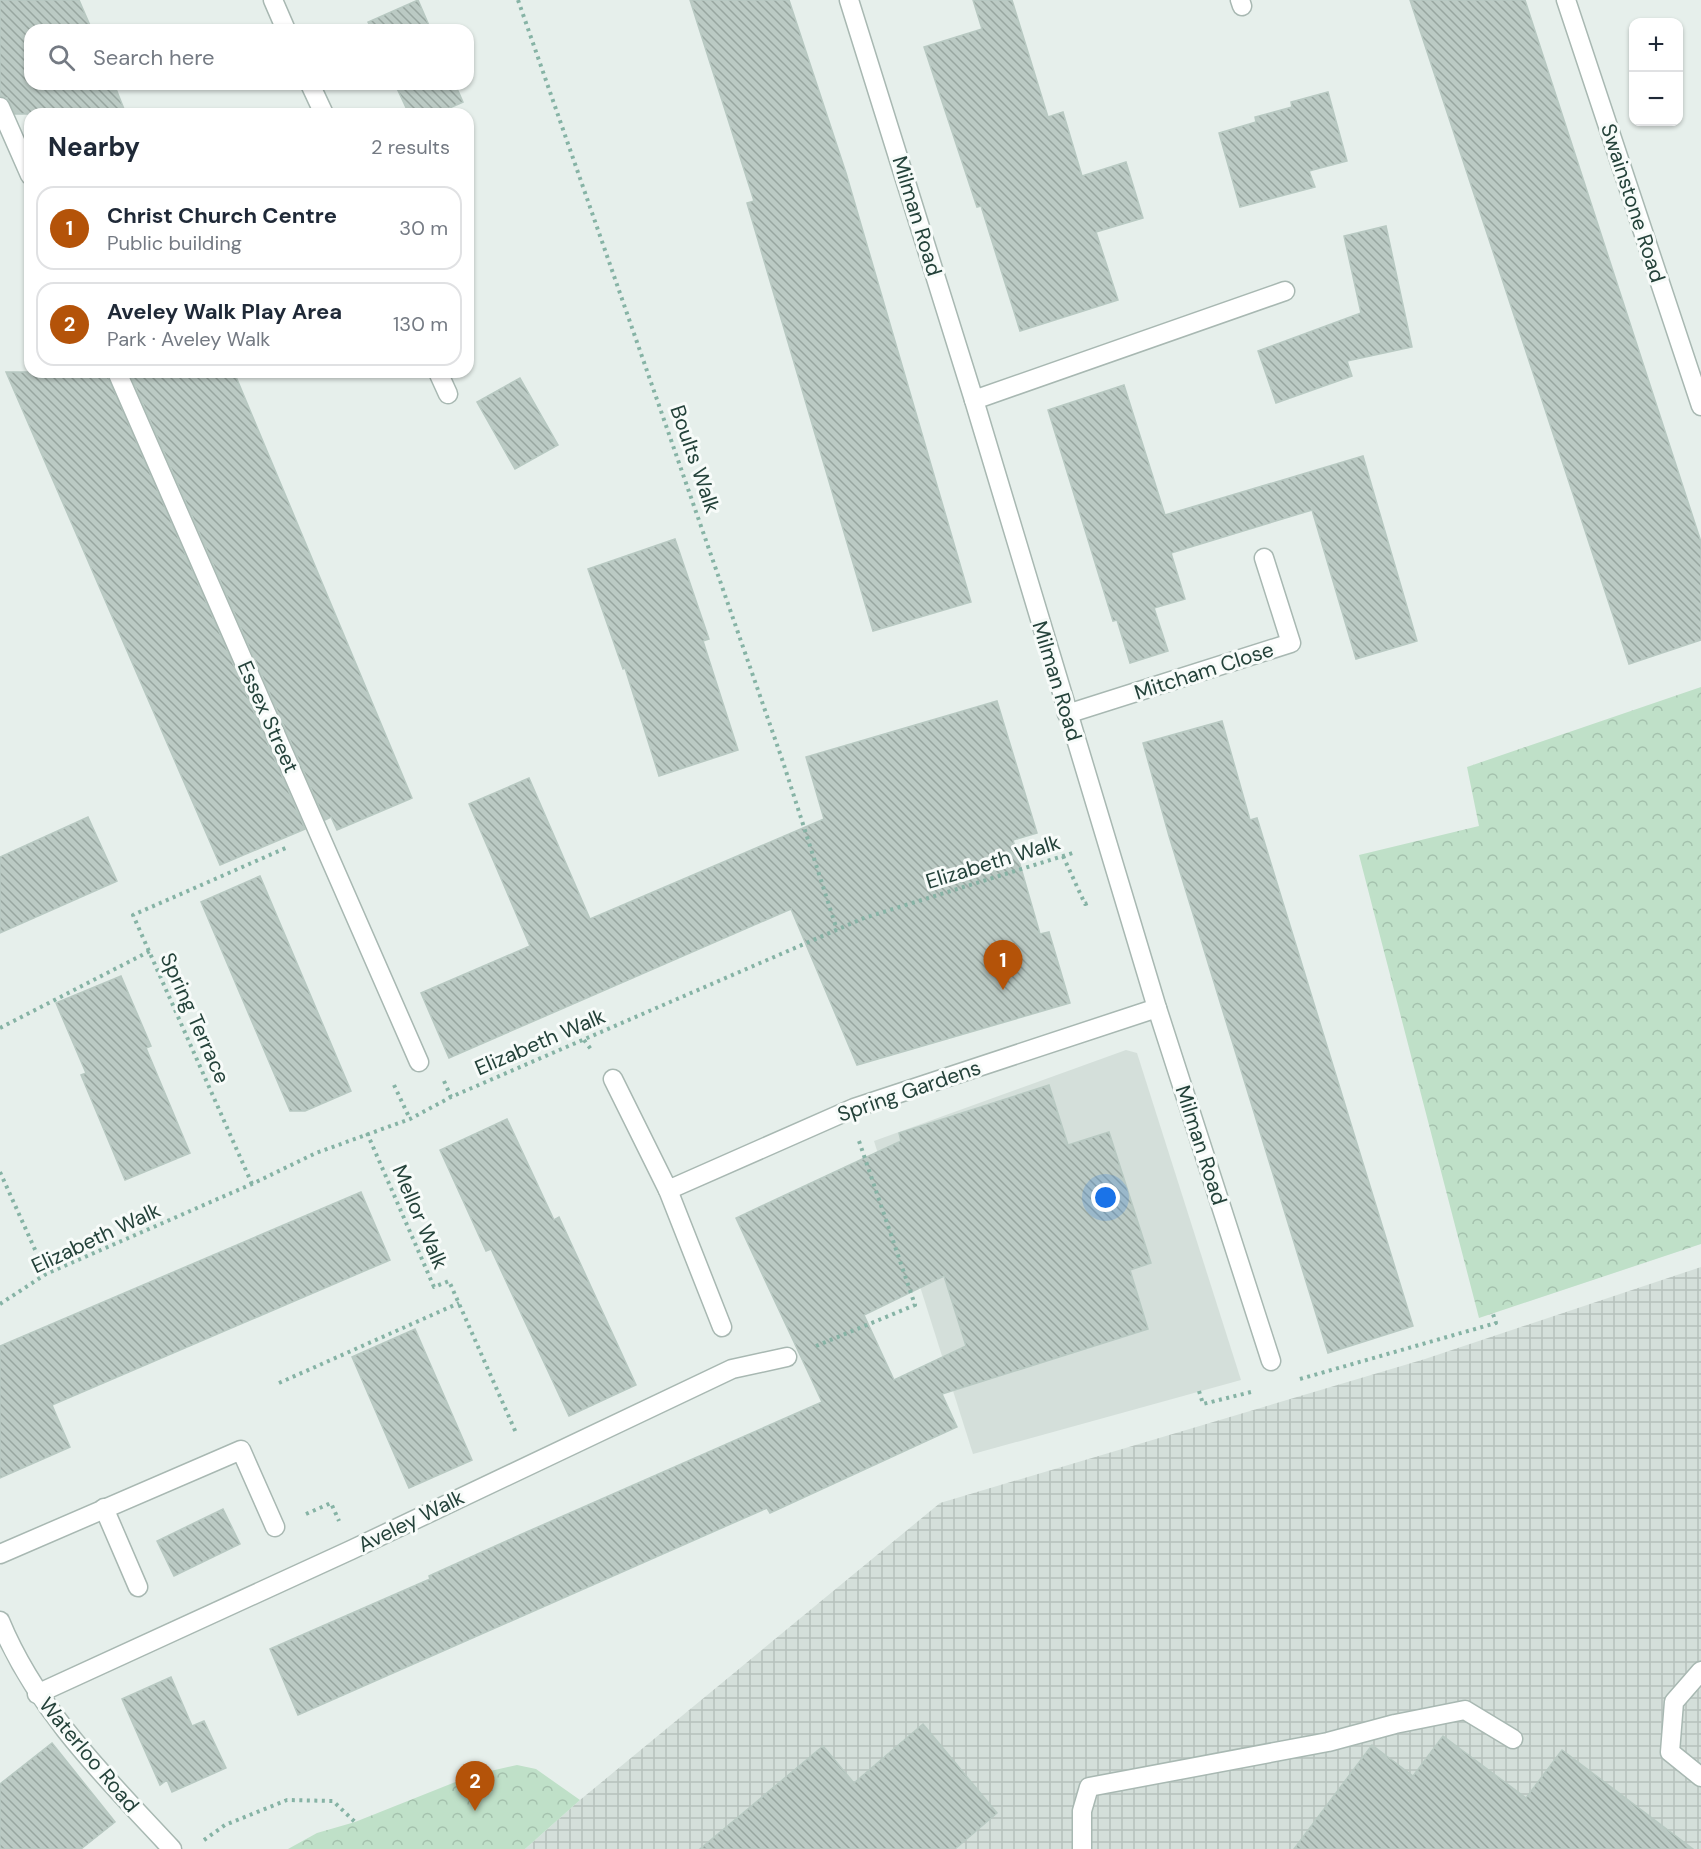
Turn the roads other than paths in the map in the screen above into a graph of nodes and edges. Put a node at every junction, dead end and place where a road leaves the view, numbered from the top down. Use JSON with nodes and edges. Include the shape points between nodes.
{"nodes":[{"id":1,"x":273,"y":0,"type":"edge"},
{"id":2,"x":849,"y":0,"type":"edge"},
{"id":3,"x":1566,"y":0,"type":"edge"},
{"id":4,"x":283,"y":24,"type":"edge"},
{"id":5,"x":313,"y":90,"type":"edge"},
{"id":6,"x":0,"y":106,"type":"edge"},
{"id":7,"x":321,"y":108,"type":"edge"},
{"id":8,"x":24,"y":161,"type":"edge"},
{"id":9,"x":1285,"y":291,"type":"dead end"},
{"id":10,"x":120,"y":378,"type":"edge"},
{"id":11,"x":441,"y":378,"type":"edge"},
{"id":12,"x":448,"y":394,"type":"dead end"},
{"id":13,"x":974,"y":400,"type":"junction"},
{"id":14,"x":1701,"y":406,"type":"edge"},
{"id":15,"x":1264,"y":558,"type":"dead end"},
{"id":16,"x":1067,"y":714,"type":"junction"},
{"id":17,"x":1157,"y":1008,"type":"junction"},
{"id":18,"x":419,"y":1062,"type":"dead end"},
{"id":19,"x":613,"y":1079,"type":"dead end"},
{"id":20,"x":668,"y":1190,"type":"junction"},
{"id":21,"x":722,"y":1327,"type":"dead end"},
{"id":22,"x":787,"y":1358,"type":"road end"},
{"id":23,"x":1271,"y":1361,"type":"dead end"},
{"id":24,"x":104,"y":1508,"type":"junction"},
{"id":25,"x":276,"y":1527,"type":"road end"},
{"id":26,"x":0,"y":1554,"type":"edge"},
{"id":27,"x":138,"y":1587,"type":"dead end"},
{"id":28,"x":0,"y":1621,"type":"edge"},
{"id":29,"x":1697,"y":1676,"type":"edge"},
{"id":30,"x":37,"y":1694,"type":"junction"},
{"id":31,"x":1513,"y":1739,"type":"dead end"},
{"id":32,"x":1701,"y":1777,"type":"edge"},
{"id":33,"x":172,"y":1849,"type":"edge"},
{"id":34,"x":1082,"y":1849,"type":"edge"}],
"edges":[{"from":1,"to":4,"type":"street"},
{"from":2,"to":13,"type":"street","name":"Milman Road"},
{"from":3,"to":14,"type":"street","name":"Swainstone Road"},
{"from":5,"to":7,"type":"street"},
{"from":6,"to":8,"type":"street"},
{"from":9,"to":13,"type":"street"},
{"from":10,"to":18,"type":"street","name":"Essex Street"},
{"from":11,"to":12,"type":"street"},
{"from":13,"to":16,"type":"street","name":"Milman Road"},
{"from":15,"to":16,"type":"street","name":"Mitcham Close","via":[[1291,643]]},
{"from":16,"to":17,"type":"street","name":"Milman Road"},
{"from":17,"to":20,"type":"street","name":"Spring Gardens","via":[[854,1108]]},
{"from":17,"to":23,"type":"street","name":"Milman Road"},
{"from":19,"to":20,"type":"street"},
{"from":20,"to":21,"type":"street"},
{"from":22,"to":30,"type":"street","name":"Aveley Walk","via":[[732,1369]]},
{"from":24,"to":25,"type":"street","via":[[241,1450]]},
{"from":24,"to":26,"type":"street"},
{"from":24,"to":27,"type":"street"},
{"from":28,"to":30,"type":"street","name":"Waterloo Road"},
{"from":29,"to":32,"type":"street","via":[[1674,1702],[1670,1752]]},
{"from":30,"to":33,"type":"street","name":"Waterloo Road","via":[[86,1757]]},
{"from":31,"to":34,"type":"street","via":[[1465,1710],[1328,1742],[1089,1788],[1082,1811]]}]}
